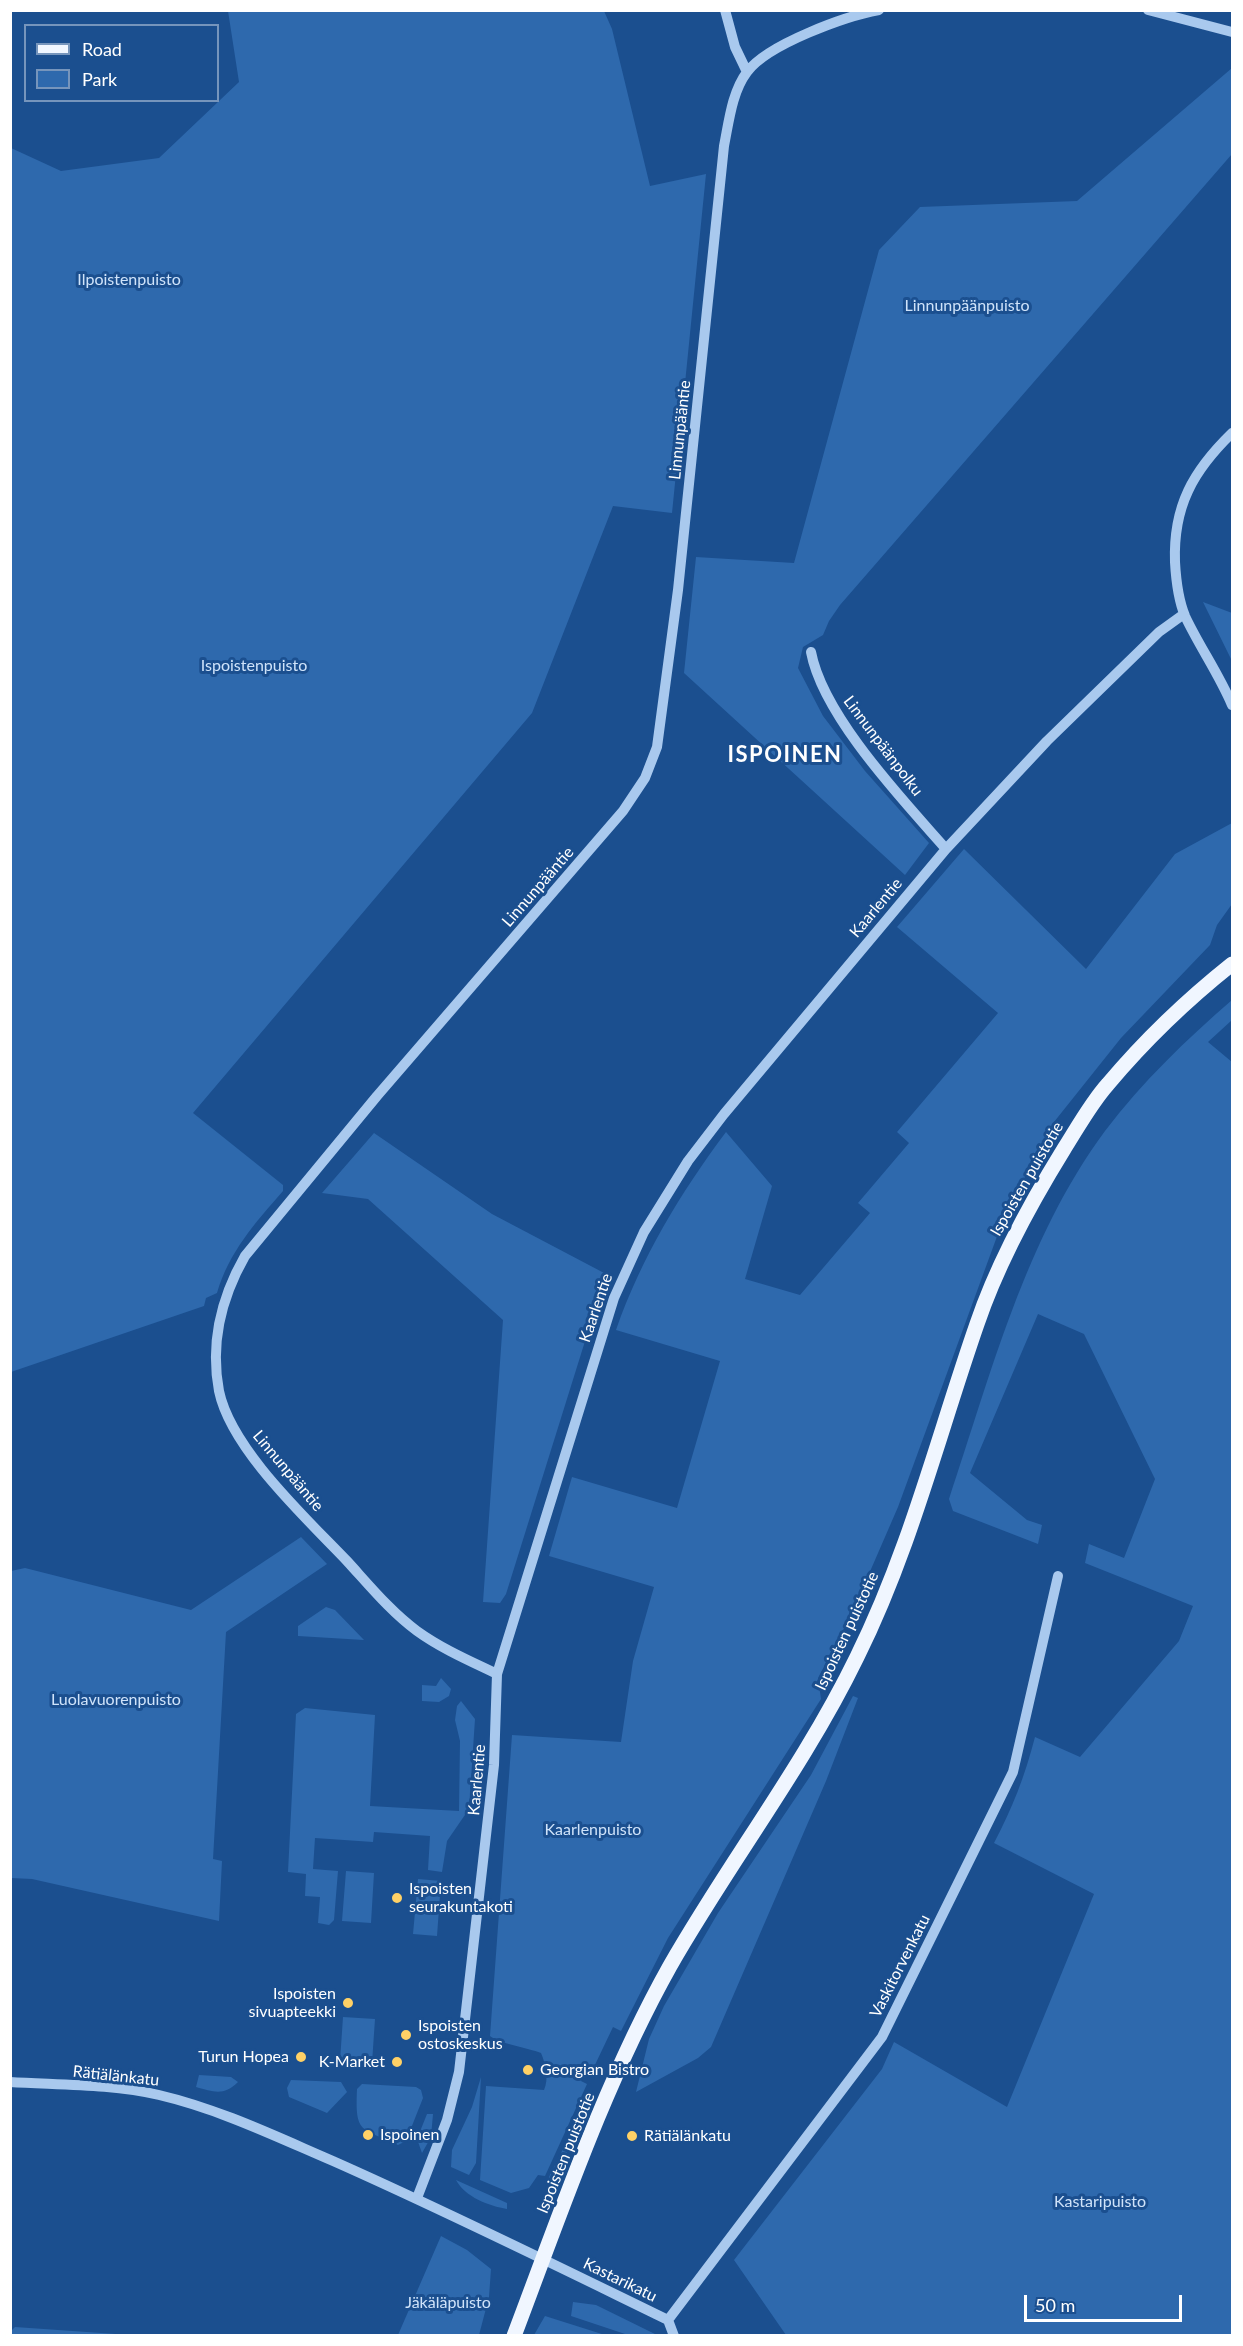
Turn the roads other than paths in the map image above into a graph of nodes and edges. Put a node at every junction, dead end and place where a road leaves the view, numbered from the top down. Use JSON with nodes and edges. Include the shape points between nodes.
{"nodes":[{"id":1,"x":725,"y":10,"type":"edge"},
{"id":2,"x":879,"y":10,"type":"edge"},
{"id":3,"x":1148,"y":10,"type":"edge"},
{"id":4,"x":1233,"y":32,"type":"edge"},
{"id":5,"x":747,"y":72,"type":"junction"},
{"id":6,"x":1233,"y":433,"type":"edge"},
{"id":7,"x":1184,"y":614,"type":"junction"},
{"id":8,"x":811,"y":652,"type":"dead end"},
{"id":9,"x":1233,"y":705,"type":"edge"},
{"id":10,"x":946,"y":849,"type":"junction"},
{"id":11,"x":1233,"y":964,"type":"edge"},
{"id":12,"x":1058,"y":1576,"type":"dead end"},
{"id":13,"x":497,"y":1674,"type":"junction"},
{"id":14,"x":10,"y":2082,"type":"edge"},
{"id":15,"x":417,"y":2198,"type":"junction"},
{"id":16,"x":544,"y":2259,"type":"junction"},
{"id":17,"x":668,"y":2320,"type":"junction"},
{"id":18,"x":514,"y":2336,"type":"edge"},
{"id":19,"x":674,"y":2336,"type":"edge"}],
"edges":[{"from":1,"to":5,"type":"street"},
{"from":2,"to":5,"type":"street","name":"Linnunpääntie","via":[[801,36],[759,59]]},
{"from":3,"to":4,"type":"street"},
{"from":5,"to":13,"type":"street","name":"Linnunpääntie","via":[[736,92],[724,146],[678,590],[657,747],[650,765],[623,811],[245,1256],[229,1284],[215,1348],[220,1392],[233,1425],[285,1494],[400,1617],[444,1649]]},
{"from":6,"to":7,"type":"street","via":[[1199,470],[1184,496],[1175,545],[1176,583]]},
{"from":7,"to":9,"type":"street"},
{"from":7,"to":10,"type":"street","name":"Kaarlentie","via":[[1159,632],[1054,733]]},
{"from":8,"to":10,"type":"street","name":"Linnunpäänpolku","via":[[815,674],[847,726]]},
{"from":10,"to":13,"type":"street","name":"Kaarlentie","via":[[724,1114],[688,1161],[644,1232],[614,1298]]},
{"from":11,"to":16,"type":"main road","name":"Ispoisten puistotie","via":[[1162,1027],[1106,1086],[1042,1184],[1014,1236],[977,1323],[899,1562],[858,1656],[820,1728],[664,1978],[610,2091]]},
{"from":12,"to":17,"type":"street","name":"Vaskitorvenkatu","via":[[1013,1772],[882,2037]]},
{"from":13,"to":15,"type":"street","name":"Kaarlentie","via":[[495,1765],[459,2072],[447,2120]]},
{"from":14,"to":15,"type":"street","name":"Rätiälänkatu","via":[[159,2094],[224,2116]]},
{"from":15,"to":16,"type":"street","name":"Rätiälänkatu"},
{"from":16,"to":17,"type":"street","name":"Kastarikatu"},
{"from":16,"to":18,"type":"main road","name":"Ispoisten puistotie"},
{"from":17,"to":19,"type":"street","name":"Kastarikatu"}]}
